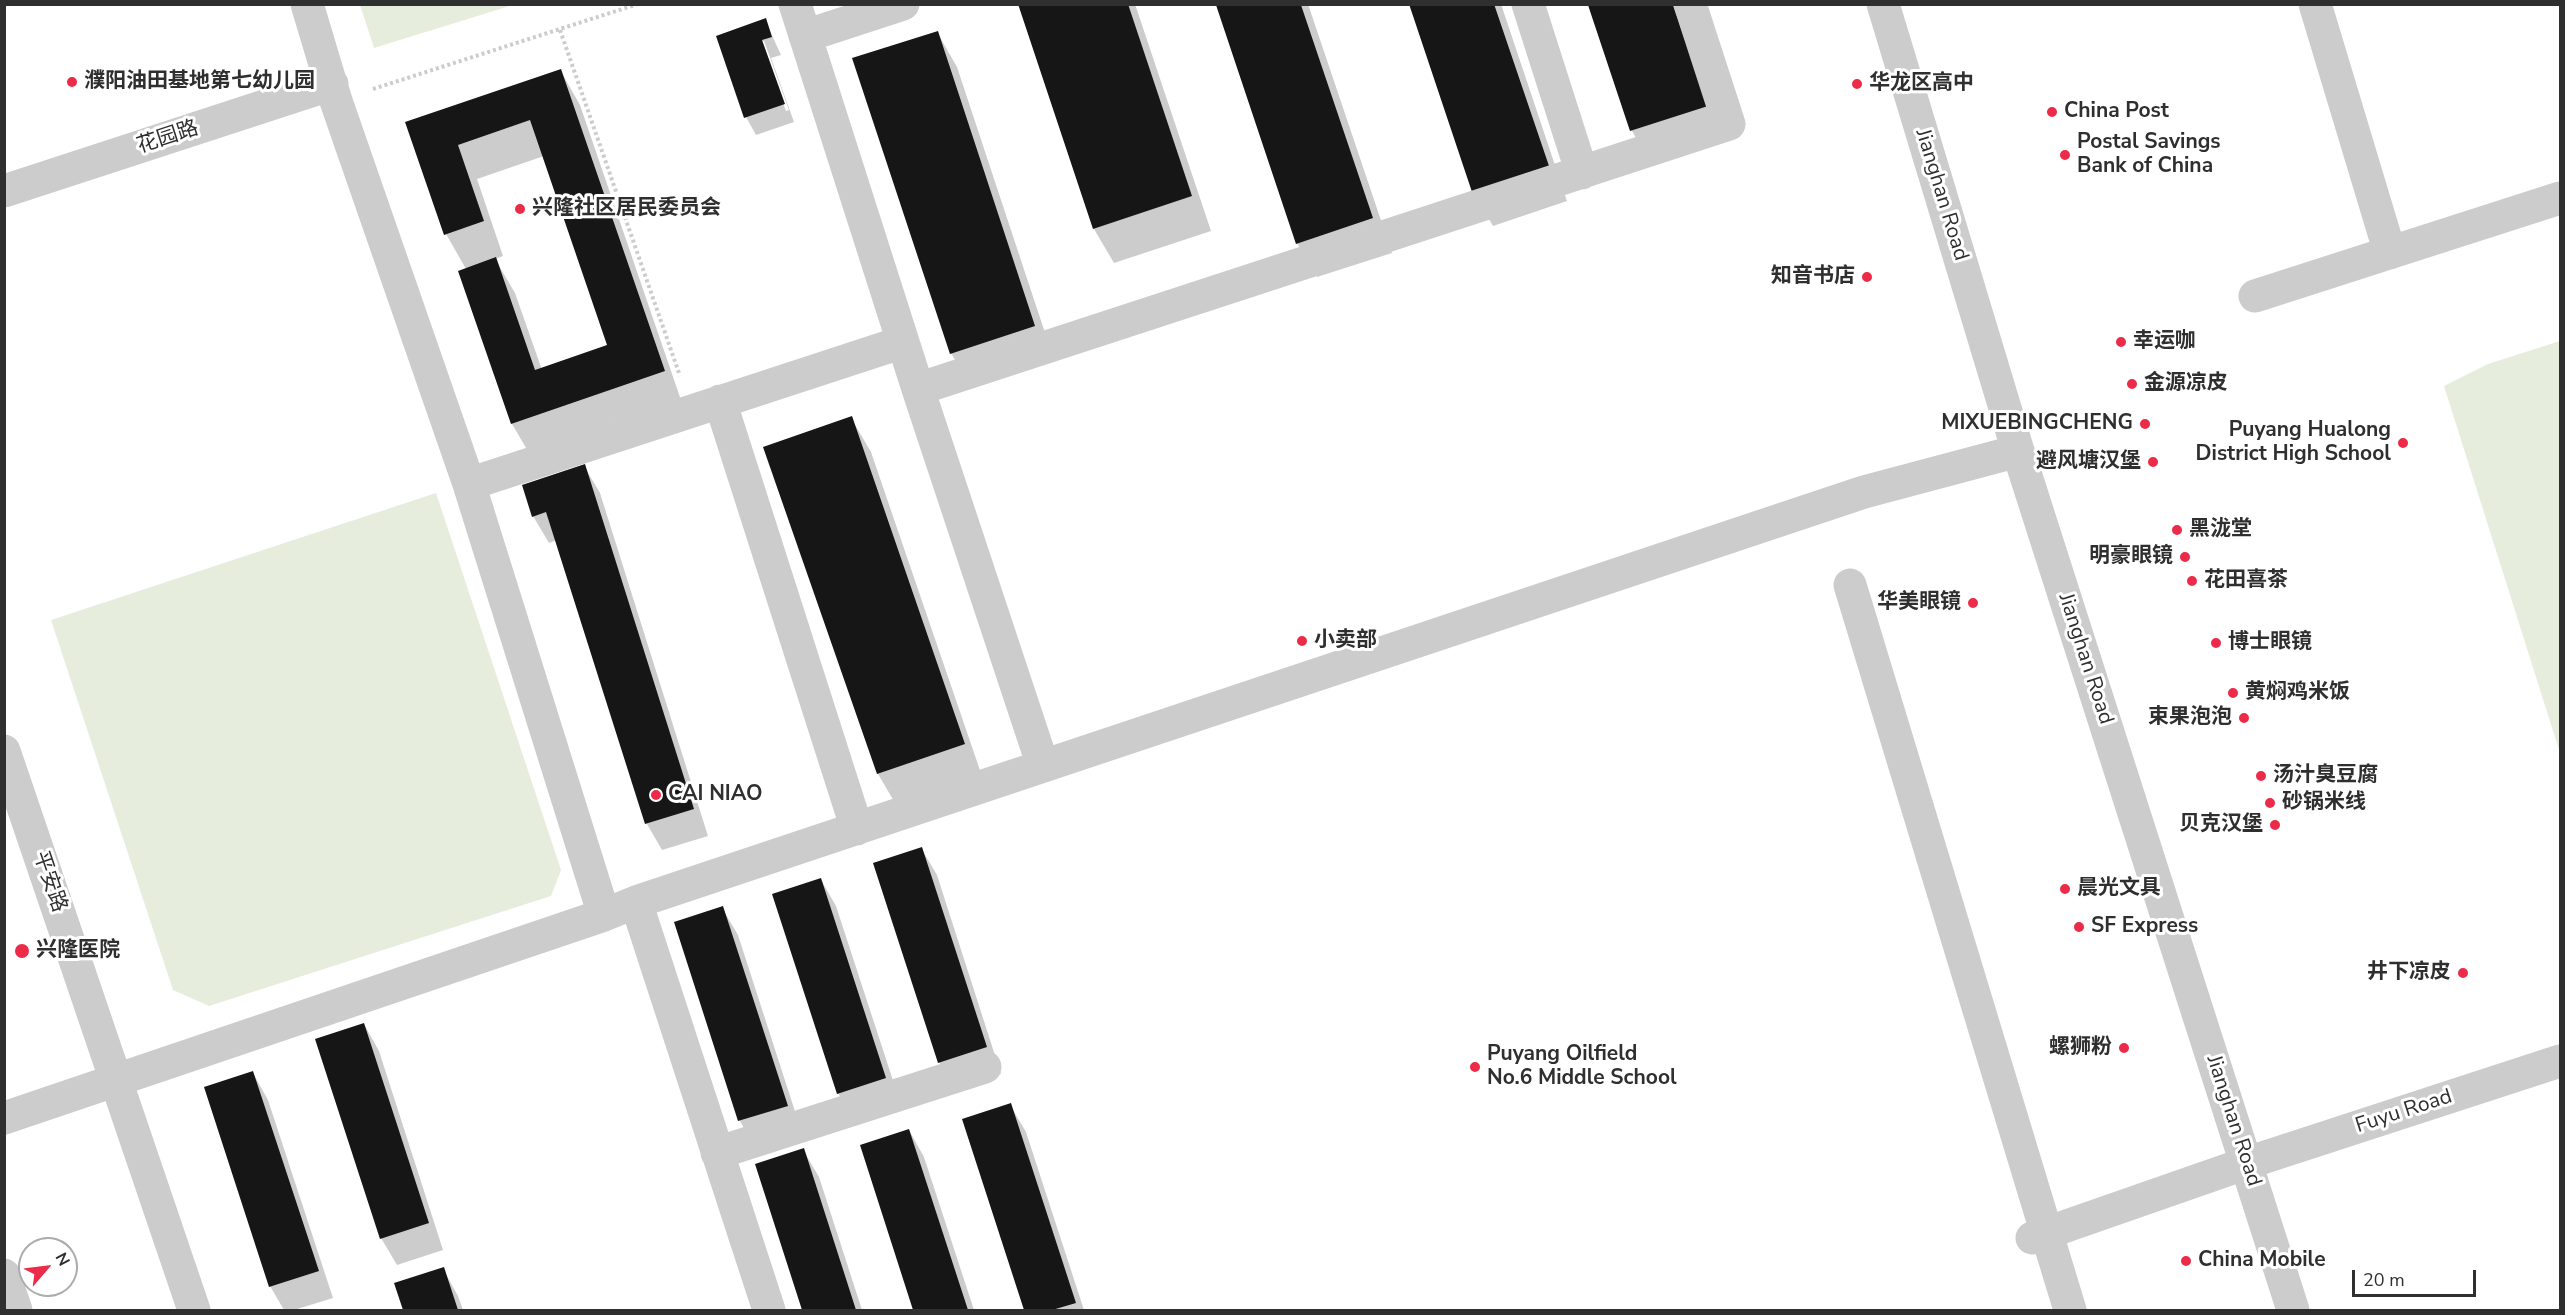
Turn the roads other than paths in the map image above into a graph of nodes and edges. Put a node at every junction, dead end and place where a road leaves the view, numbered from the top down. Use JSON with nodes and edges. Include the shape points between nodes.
{"nodes":[{"id":1,"x":307,"y":4,"type":"edge"},
{"id":2,"x":795,"y":4,"type":"edge"},
{"id":3,"x":903,"y":4,"type":"edge"},
{"id":4,"x":1528,"y":4,"type":"edge"},
{"id":5,"x":1690,"y":4,"type":"edge"},
{"id":6,"x":1883,"y":4,"type":"edge"},
{"id":7,"x":2314,"y":4,"type":"edge"},
{"id":8,"x":806,"y":36,"type":"junction"},
{"id":9,"x":334,"y":92,"type":"junction"},
{"id":10,"x":1582,"y":172,"type":"junction"},
{"id":11,"x":4,"y":191,"type":"edge"},
{"id":12,"x":2560,"y":198,"type":"edge"},
{"id":13,"x":2390,"y":253,"type":"junction"},
{"id":14,"x":2254,"y":296,"type":"dead end"},
{"id":15,"x":903,"y":342,"type":"junction"},
{"id":16,"x":918,"y":389,"type":"junction"},
{"id":17,"x":706,"y":406,"type":"junction"},
{"id":18,"x":2018,"y":451,"type":"junction"},
{"id":19,"x":469,"y":484,"type":"junction"},
{"id":20,"x":1850,"y":585,"type":"dead end"},
{"id":21,"x":4,"y":751,"type":"edge"},
{"id":22,"x":1043,"y":766,"type":"junction"},
{"id":23,"x":857,"y":829,"type":"junction"},
{"id":24,"x":636,"y":902,"type":"junction"},
{"id":25,"x":604,"y":915,"type":"junction"},
{"id":26,"x":2560,"y":1060,"type":"edge"},
{"id":27,"x":985,"y":1067,"type":"dead end"},
{"id":28,"x":117,"y":1080,"type":"junction"},
{"id":29,"x":4,"y":1118,"type":"edge"},
{"id":30,"x":717,"y":1153,"type":"junction"},
{"id":31,"x":2247,"y":1163,"type":"junction"},
{"id":32,"x":2039,"y":1235,"type":"junction"},
{"id":33,"x":4,"y":1275,"type":"edge"},
{"id":34,"x":16,"y":1311,"type":"edge"},
{"id":35,"x":194,"y":1311,"type":"edge"},
{"id":36,"x":769,"y":1311,"type":"edge"},
{"id":37,"x":2070,"y":1311,"type":"edge"},
{"id":38,"x":2293,"y":1311,"type":"edge"}],
"edges":[{"from":1,"to":9,"type":"street"},
{"from":2,"to":8,"type":"street"},
{"from":3,"to":8,"type":"street"},
{"from":4,"to":10,"type":"street"},
{"from":5,"to":10,"type":"street","via":[[1729,124]]},
{"from":6,"to":18,"type":"street","name":"Jianghan Road"},
{"from":7,"to":13,"type":"street"},
{"from":8,"to":15,"type":"street"},
{"from":9,"to":11,"type":"street","name":"花园路"},
{"from":9,"to":19,"type":"street"},
{"from":10,"to":16,"type":"street"},
{"from":12,"to":13,"type":"street"},
{"from":13,"to":14,"type":"street"},
{"from":15,"to":16,"type":"street"},
{"from":15,"to":17,"type":"street"},
{"from":16,"to":22,"type":"street"},
{"from":17,"to":19,"type":"street"},
{"from":17,"to":23,"type":"street"},
{"from":18,"to":22,"type":"street","via":[[1864,492]]},
{"from":18,"to":31,"type":"street","name":"Jianghan Road"},
{"from":19,"to":25,"type":"street"},
{"from":20,"to":32,"type":"street"},
{"from":21,"to":28,"type":"street","name":"平安路"},
{"from":22,"to":23,"type":"street"},
{"from":23,"to":24,"type":"street"},
{"from":24,"to":25,"type":"street"},
{"from":24,"to":30,"type":"street"},
{"from":25,"to":28,"type":"street"},
{"from":26,"to":31,"type":"street","name":"Fuyu Road"},
{"from":27,"to":30,"type":"street"},
{"from":28,"to":29,"type":"street"},
{"from":28,"to":35,"type":"street","name":"平安路"},
{"from":30,"to":36,"type":"street"},
{"from":31,"to":32,"type":"street","name":"Fuyu Road"},
{"from":31,"to":38,"type":"street","name":"Jianghan Road"},
{"from":32,"to":37,"type":"street"},
{"from":33,"to":34,"type":"street"}]}
